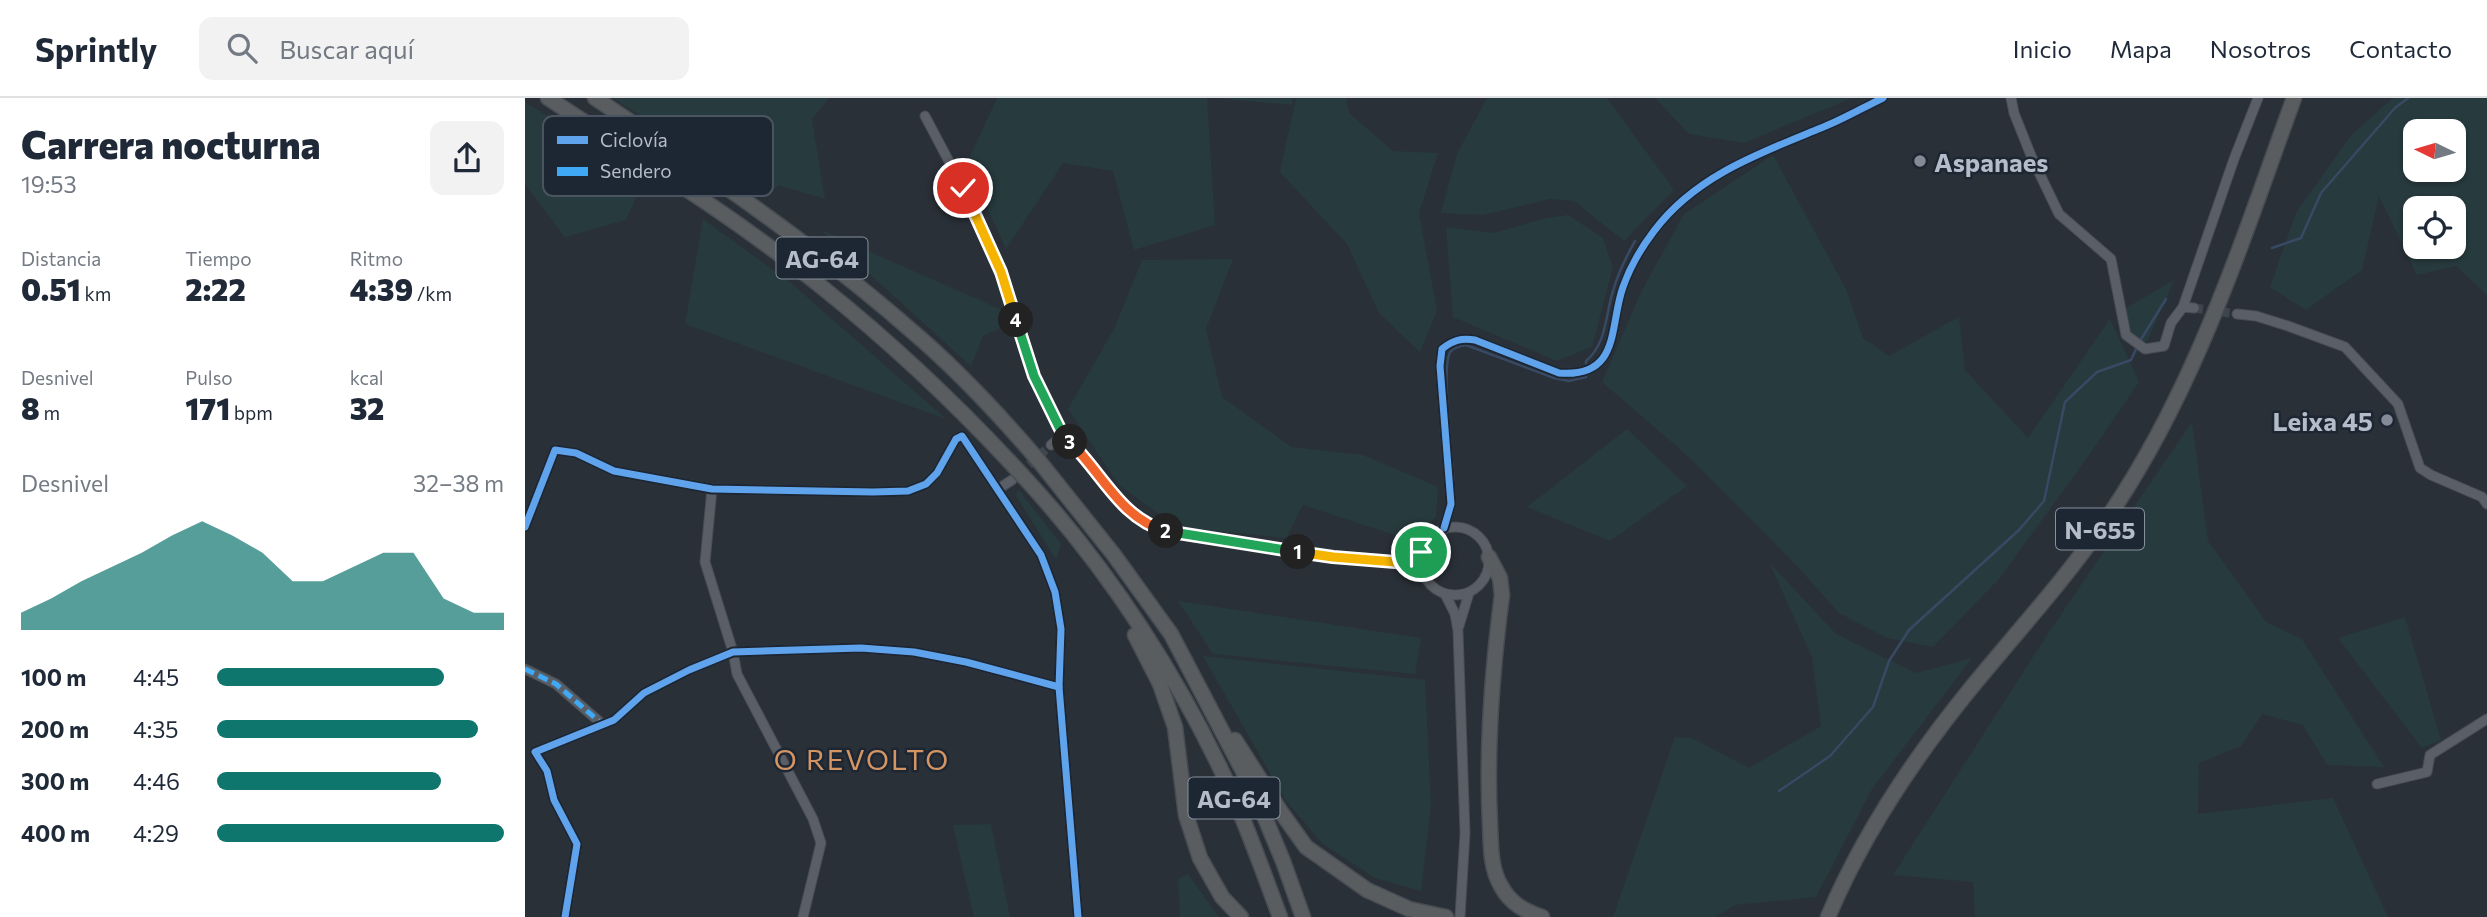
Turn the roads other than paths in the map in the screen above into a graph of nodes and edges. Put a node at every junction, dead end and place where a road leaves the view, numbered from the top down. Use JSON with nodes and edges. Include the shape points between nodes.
{"nodes":[{"id":1,"x":548,"y":98,"type":"edge"},
{"id":2,"x":595,"y":98,"type":"edge"},
{"id":3,"x":1883,"y":98,"type":"edge"},
{"id":4,"x":2011,"y":98,"type":"edge"},
{"id":5,"x":2258,"y":98,"type":"edge"},
{"id":6,"x":2294,"y":98,"type":"edge"},
{"id":7,"x":575,"y":116,"type":"edge"},
{"id":8,"x":621,"y":116,"type":"edge"},
{"id":9,"x":925,"y":116,"type":"dead end"},
{"id":10,"x":694,"y":196,"type":"edge"},
{"id":11,"x":736,"y":196,"type":"edge"},
{"id":12,"x":2183,"y":307,"type":"junction"},
{"id":13,"x":2194,"y":309,"type":"tunnel mouth"},
{"id":14,"x":2237,"y":314,"type":"tunnel mouth"},
{"id":15,"x":1063,"y":435,"type":"junction"},
{"id":16,"x":1051,"y":445,"type":"tunnel mouth"},
{"id":17,"x":1017,"y":478,"type":"junction"},
{"id":18,"x":712,"y":489,"type":"junction"},
{"id":19,"x":999,"y":489,"type":"junction"},
{"id":20,"x":1451,"y":504,"type":"junction"},
{"id":21,"x":2487,"y":504,"type":"edge"},
{"id":22,"x":525,"y":527,"type":"edge"},
{"id":23,"x":1444,"y":528,"type":"junction"},
{"id":24,"x":1467,"y":529,"type":"junction"},
{"id":25,"x":1489,"y":557,"type":"junction"},
{"id":26,"x":1420,"y":564,"type":"junction"},
{"id":27,"x":1469,"y":593,"type":"junction"},
{"id":28,"x":1445,"y":594,"type":"junction"},
{"id":29,"x":1126,"y":607,"type":"junction"},
{"id":30,"x":1458,"y":631,"type":"junction"},
{"id":31,"x":733,"y":652,"type":"junction"},
{"id":32,"x":525,"y":669,"type":"edge"},
{"id":33,"x":1059,"y":687,"type":"junction"},
{"id":34,"x":1199,"y":687,"type":"junction"},
{"id":35,"x":2487,"y":719,"type":"edge"},
{"id":36,"x":602,"y":724,"type":"junction"},
{"id":37,"x":2377,"y":785,"type":"dead end"},
{"id":38,"x":1439,"y":916,"type":"edge"},
{"id":39,"x":565,"y":917,"type":"edge"},
{"id":40,"x":803,"y":917,"type":"edge"},
{"id":41,"x":1078,"y":917,"type":"edge"},
{"id":42,"x":1241,"y":917,"type":"edge"},
{"id":43,"x":1280,"y":917,"type":"edge"},
{"id":44,"x":1303,"y":917,"type":"edge"},
{"id":45,"x":1460,"y":917,"type":"edge"},
{"id":46,"x":1542,"y":917,"type":"edge"},
{"id":47,"x":1828,"y":917,"type":"edge"}],
"edges":[{"from":1,"to":7,"type":"highway","number":"AG-64","bridge":true},
{"from":2,"to":8,"type":"highway","number":"AG-64","bridge":true},
{"from":3,"to":20,"type":"street","via":[[1714,176],[1679,203],[1654,230],[1634,262],[1622,289],[1614,337],[1599,363],[1587,371],[1559,373],[1462,338],[1442,349]]},
{"from":4,"to":12,"type":"street","via":[[2032,158],[2059,214],[2111,259],[2126,335],[2145,349],[2164,345],[2171,323]]},
{"from":5,"to":12,"type":"street"},
{"from":6,"to":47,"type":"highway","number":"N-655","via":[[2192,369],[2142,465],[2074,564],[1925,747],[1868,836]]},
{"from":9,"to":15,"type":"street","via":[[1001,272],[1034,376]]},
{"from":10,"to":17,"type":"highway","number":"AG-64","bridge":true,"via":[[822,287],[919,370],[1009,461]]},
{"from":11,"to":34,"type":"highway","number":"AG-64","bridge":true,"via":[[867,293],[972,387],[1027,446],[1114,555],[1163,623]]},
{"from":12,"to":13,"type":"street"},
{"from":14,"to":21,"type":"street","via":[[2345,347],[2398,404],[2420,468],[2482,497]]},
{"from":15,"to":16,"type":"street"},
{"from":15,"to":26,"type":"street","via":[[1129,512],[1153,528],[1333,557]]},
{"from":17,"to":19,"type":"street"},
{"from":17,"to":29,"type":"highway","number":"AG-64","via":[[1052,507]]},
{"from":18,"to":19,"type":"street","via":[[908,491],[926,484],[937,473],[962,436]]},
{"from":18,"to":22,"type":"street","via":[[614,471],[576,453],[555,450]]},
{"from":18,"to":31,"type":"street","via":[[705,562]]},
{"from":19,"to":33,"type":"street","via":[[1041,555],[1055,592],[1061,629]]},
{"from":20,"to":23,"type":"street"},
{"from":20,"to":24,"type":"street"},
{"from":23,"to":24,"type":"street"},
{"from":23,"to":26,"type":"street","via":[[1426,542]]},
{"from":24,"to":25,"type":"street","via":[[1485,544]]},
{"from":25,"to":27,"type":"street","via":[[1485,578]]},
{"from":25,"to":46,"type":"highway","via":[[1500,578],[1502,595],[1488,776],[1493,868],[1509,899]]},
{"from":26,"to":28,"type":"street","via":[[1427,583]]},
{"from":27,"to":28,"type":"street"},
{"from":27,"to":30,"type":"street"},
{"from":28,"to":30,"type":"street"},
{"from":29,"to":42,"type":"highway","via":[[1175,727],[1186,815],[1201,858],[1223,897]]},
{"from":29,"to":43,"type":"highway","number":"AG-64","via":[[1197,722],[1234,799]]},
{"from":30,"to":45,"type":"street","via":[[1465,833]]},
{"from":31,"to":33,"type":"street","via":[[861,648],[914,652]]},
{"from":31,"to":36,"type":"street","via":[[644,693],[614,720]]},
{"from":31,"to":40,"type":"street","via":[[737,674],[821,843]]},
{"from":32,"to":36,"type":"street","via":[[556,684]]},
{"from":33,"to":41,"type":"street"},
{"from":34,"to":38,"type":"highway","via":[[1306,847],[1367,890],[1409,909]]},
{"from":34,"to":44,"type":"highway","number":"AG-64","via":[[1255,794]]},
{"from":35,"to":37,"type":"street","via":[[2430,755],[2427,772]]},
{"from":36,"to":39,"type":"street","via":[[535,752],[577,844]]}]}
